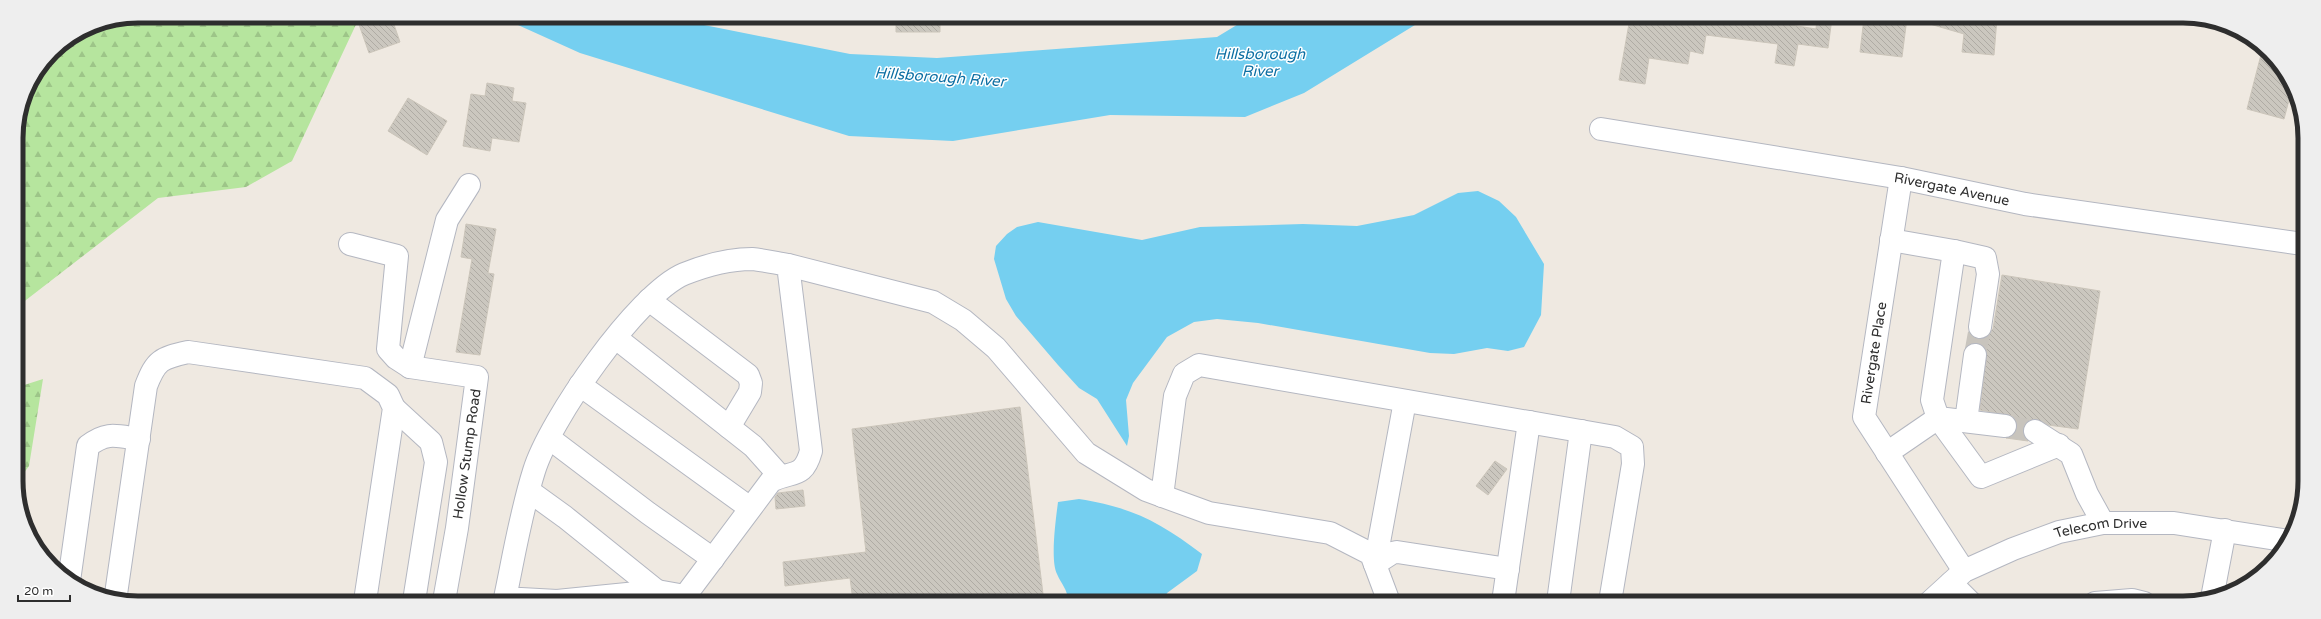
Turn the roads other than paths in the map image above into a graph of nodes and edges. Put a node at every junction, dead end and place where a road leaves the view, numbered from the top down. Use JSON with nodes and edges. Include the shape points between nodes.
{"nodes":[{"id":1,"x":1601,"y":129,"type":"dead end"},
{"id":2,"x":1900,"y":178,"type":"junction"},
{"id":3,"x":469,"y":185,"type":"dead end"},
{"id":4,"x":1891,"y":240,"type":"junction"},
{"id":5,"x":2298,"y":243,"type":"edge"},
{"id":6,"x":350,"y":244,"type":"dead end"},
{"id":7,"x":1954,"y":251,"type":"junction"},
{"id":8,"x":788,"y":265,"type":"junction"},
{"id":9,"x":649,"y":300,"type":"junction"},
{"id":10,"x":1980,"y":327,"type":"tunnel mouth"},
{"id":11,"x":616,"y":338,"type":"junction"},
{"id":12,"x":1975,"y":356,"type":"tunnel mouth"},
{"id":13,"x":410,"y":366,"type":"junction"},
{"id":14,"x":580,"y":385,"type":"junction"},
{"id":15,"x":1405,"y":401,"type":"junction"},
{"id":16,"x":394,"y":408,"type":"junction"},
{"id":17,"x":1938,"y":418,"type":"junction"},
{"id":18,"x":1966,"y":421,"type":"junction"},
{"id":19,"x":1529,"y":422,"type":"junction"},
{"id":20,"x":2005,"y":426,"type":"tunnel mouth"},
{"id":21,"x":729,"y":427,"type":"junction"},
{"id":22,"x":1581,"y":431,"type":"junction"},
{"id":23,"x":2035,"y":431,"type":"tunnel mouth"},
{"id":24,"x":549,"y":438,"type":"junction"},
{"id":25,"x":139,"y":439,"type":"junction"},
{"id":26,"x":2059,"y":445,"type":"junction"},
{"id":27,"x":1887,"y":453,"type":"junction"},
{"id":28,"x":780,"y":476,"type":"junction"},
{"id":29,"x":529,"y":491,"type":"junction"},
{"id":30,"x":1162,"y":496,"type":"junction"},
{"id":31,"x":750,"y":508,"type":"junction"},
{"id":32,"x":2103,"y":523,"type":"junction"},
{"id":33,"x":2225,"y":530,"type":"junction"},
{"id":34,"x":2282,"y":540,"type":"edge"},
{"id":35,"x":713,"y":559,"type":"junction"},
{"id":36,"x":1375,"y":564,"type":"junction"},
{"id":37,"x":1508,"y":570,"type":"junction"},
{"id":38,"x":70,"y":574,"type":"edge"},
{"id":39,"x":1958,"y":577,"type":"junction"},
{"id":40,"x":657,"y":591,"type":"junction"},
{"id":41,"x":2213,"y":592,"type":"edge"},
{"id":42,"x":116,"y":594,"type":"edge"},
{"id":43,"x":366,"y":596,"type":"edge"},
{"id":44,"x":415,"y":596,"type":"edge"},
{"id":45,"x":445,"y":596,"type":"edge"},
{"id":46,"x":506,"y":596,"type":"edge"},
{"id":47,"x":607,"y":596,"type":"edge"},
{"id":48,"x":1387,"y":596,"type":"edge"},
{"id":49,"x":1505,"y":596,"type":"edge"},
{"id":50,"x":1559,"y":596,"type":"edge"},
{"id":51,"x":1611,"y":596,"type":"edge"},
{"id":52,"x":1937,"y":596,"type":"edge"},
{"id":53,"x":1968,"y":596,"type":"edge"}],
"edges":[{"from":1,"to":2,"type":"street","name":"Rivergate Avenue"},
{"from":2,"to":4,"type":"street","name":"Rivergate Place"},
{"from":2,"to":5,"type":"street","name":"Rivergate Avenue","via":[[2033,205]]},
{"from":3,"to":13,"type":"street","via":[[447,220]]},
{"from":4,"to":7,"type":"street"},
{"from":4,"to":27,"type":"street","name":"Rivergate Place","via":[[1864,417]]},
{"from":6,"to":13,"type":"street","name":"Hollow Stump Road","via":[[397,256],[388,349],[396,358]]},
{"from":7,"to":10,"type":"street","via":[[1985,258],[1988,274]]},
{"from":7,"to":17,"type":"street","via":[[1932,400]]},
{"from":8,"to":9,"type":"street","via":[[751,259],[713,264],[683,275],[657,291]]},
{"from":8,"to":28,"type":"street","via":[[811,452],[802,471]]},
{"from":8,"to":30,"type":"street","via":[[933,302],[963,320],[996,348],[1086,453],[1146,490]]},
{"from":9,"to":11,"type":"street"},
{"from":9,"to":21,"type":"street","via":[[748,375],[751,383],[750,392]]},
{"from":11,"to":14,"type":"street"},
{"from":11,"to":21,"type":"street"},
{"from":12,"to":18,"type":"street"},
{"from":13,"to":45,"type":"street","name":"Hollow Stump Road","via":[[477,378],[457,528]]},
{"from":14,"to":24,"type":"street","via":[[562,410]]},
{"from":14,"to":31,"type":"street"},
{"from":15,"to":19,"type":"street"},
{"from":15,"to":30,"type":"street","via":[[1198,365],[1184,374],[1175,396]]},
{"from":15,"to":36,"type":"street"},
{"from":16,"to":25,"type":"street","via":[[388,395],[364,378],[188,352],[170,356],[153,367],[146,386]]},
{"from":16,"to":43,"type":"street"},
{"from":16,"to":44,"type":"street","via":[[431,442],[436,462]]},
{"from":17,"to":18,"type":"street"},
{"from":17,"to":26,"type":"street","via":[[1981,477]]},
{"from":17,"to":27,"type":"street"},
{"from":18,"to":20,"type":"street"},
{"from":19,"to":22,"type":"street"},
{"from":19,"to":37,"type":"street"},
{"from":21,"to":28,"type":"street","via":[[753,446]]},
{"from":22,"to":50,"type":"street"},
{"from":22,"to":51,"type":"street","via":[[1615,437],[1632,447],[1633,464]]},
{"from":23,"to":26,"type":"street"},
{"from":24,"to":29,"type":"street","via":[[534,469]]},
{"from":24,"to":35,"type":"street"},
{"from":25,"to":38,"type":"street","via":[[109,435],[98,438],[88,446]]},
{"from":25,"to":42,"type":"street"},
{"from":26,"to":32,"type":"street","via":[[2071,454],[2087,494]]},
{"from":27,"to":39,"type":"street","name":"Rivergate Place"},
{"from":28,"to":31,"type":"street","via":[[771,480]]},
{"from":29,"to":40,"type":"street","via":[[565,516]]},
{"from":29,"to":46,"type":"street"},
{"from":30,"to":36,"type":"street","via":[[1209,513],[1330,533],[1371,554]]},
{"from":31,"to":35,"type":"street"},
{"from":32,"to":33,"type":"street","name":"Telecom Drive","via":[[2174,523]]},
{"from":32,"to":39,"type":"street","name":"Telecom Drive","via":[[2052,535],[2013,549]]},
{"from":33,"to":34,"type":"street","name":"Telecom Drive"},
{"from":33,"to":41,"type":"street"},
{"from":35,"to":40,"type":"street","via":[[685,596]]},
{"from":36,"to":37,"type":"street","via":[[1397,552]]},
{"from":36,"to":48,"type":"street"},
{"from":37,"to":49,"type":"street"},
{"from":39,"to":52,"type":"street","name":"Telecom Drive"},
{"from":39,"to":53,"type":"street","name":"Rivergate Place"},
{"from":40,"to":47,"type":"street"}]}
